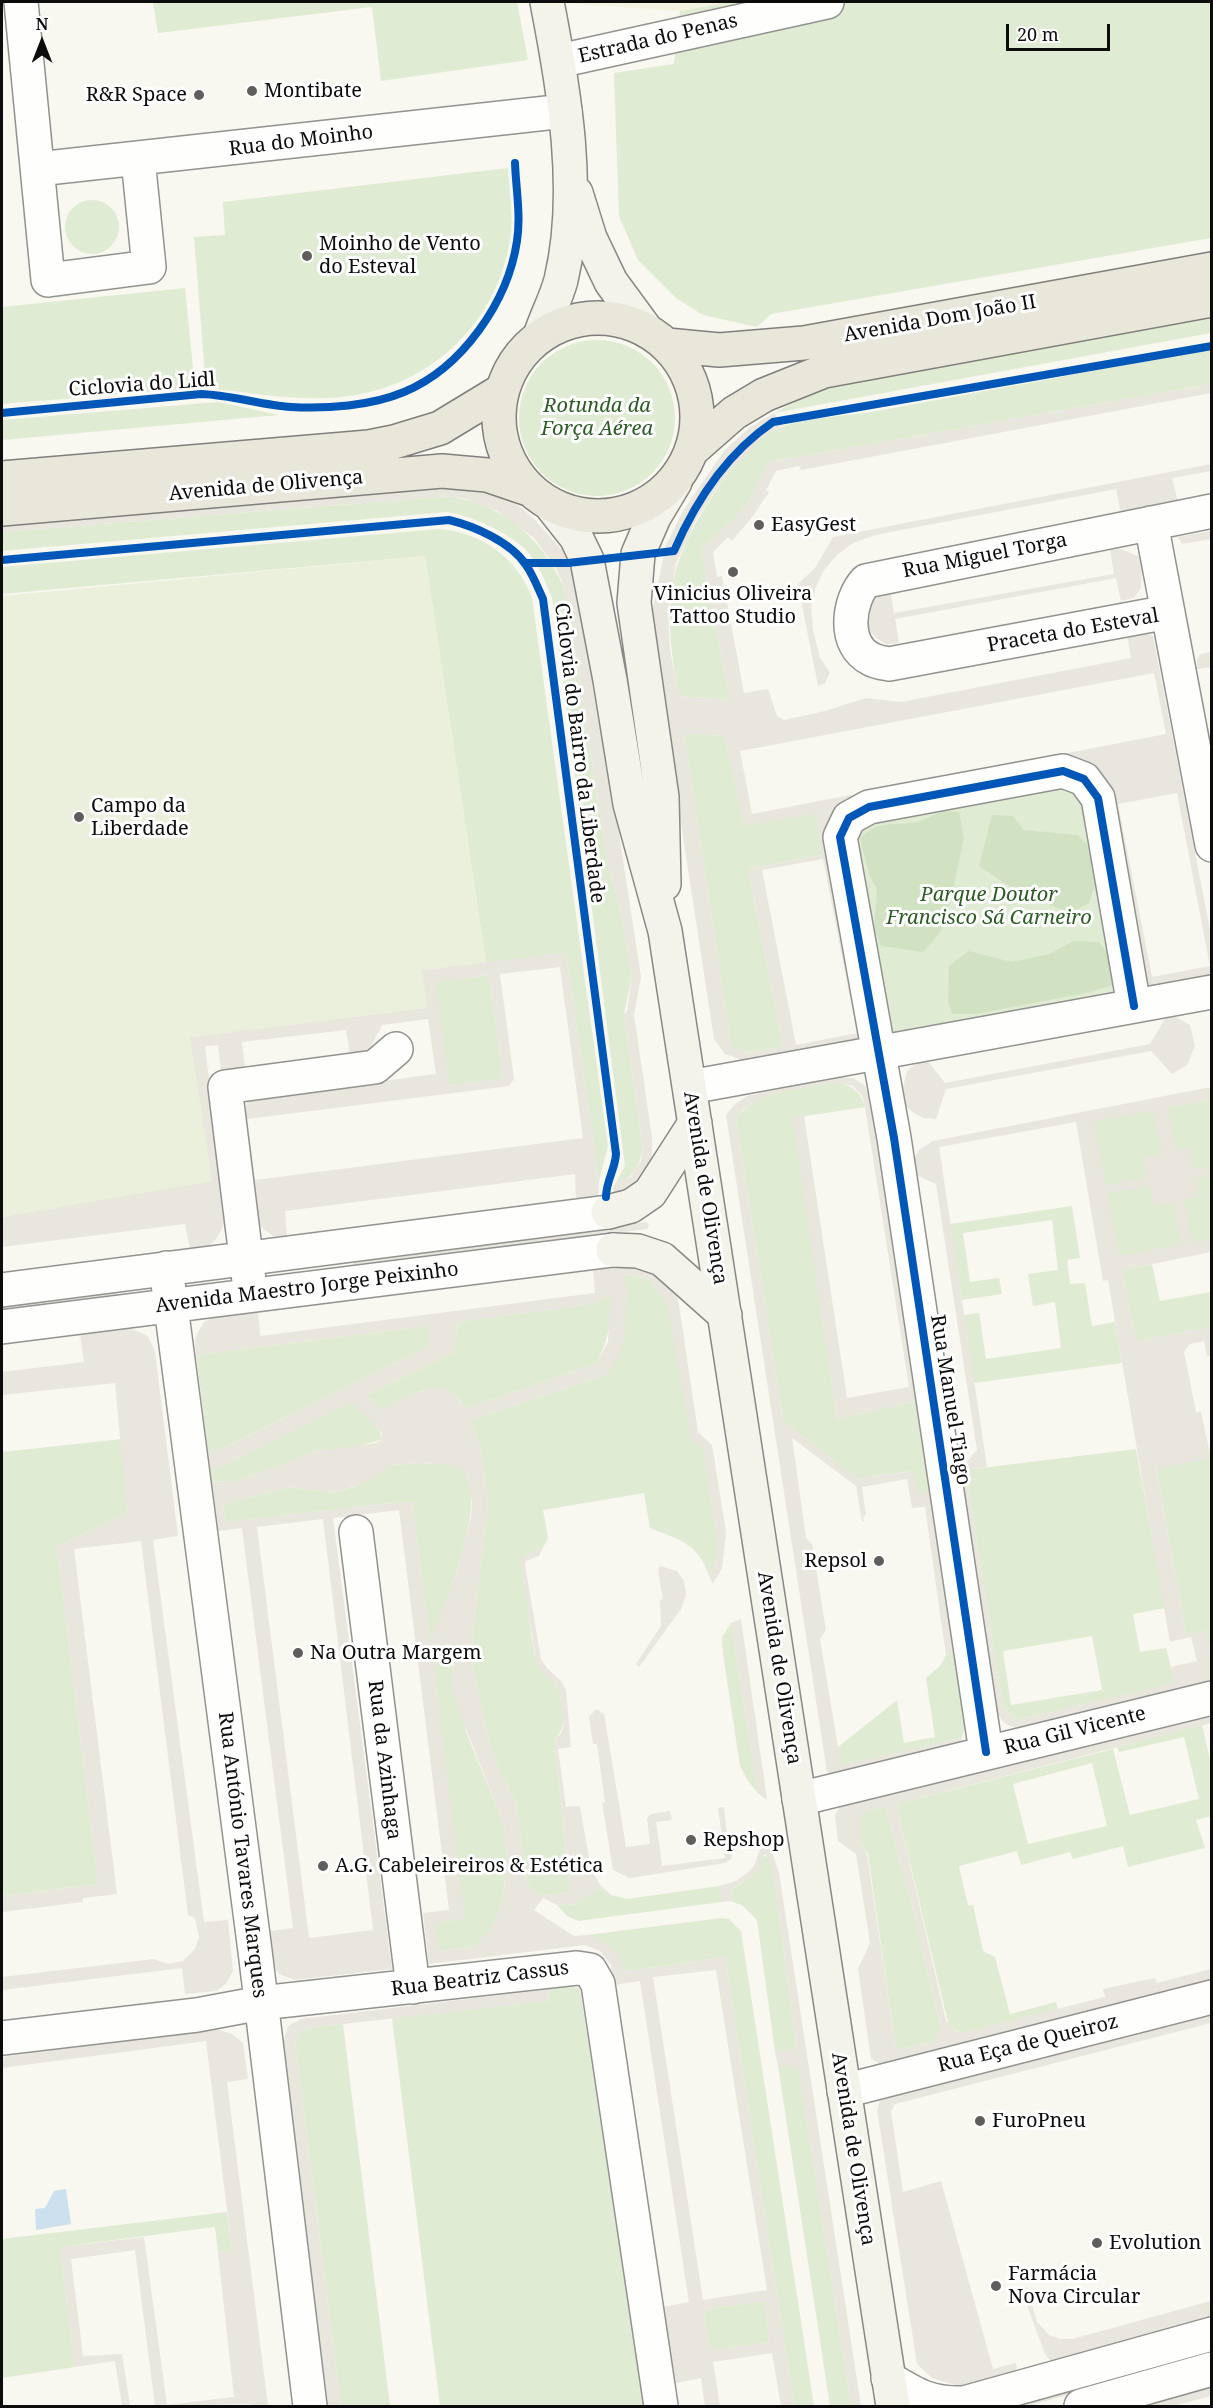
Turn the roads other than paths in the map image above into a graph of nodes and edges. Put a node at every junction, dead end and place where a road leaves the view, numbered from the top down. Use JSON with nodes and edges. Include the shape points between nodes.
{"nodes":[{"id":1,"x":21,"y":2,"type":"edge"},
{"id":2,"x":548,"y":2,"type":"edge"},
{"id":3,"x":827,"y":2,"type":"edge"},
{"id":4,"x":559,"y":61,"type":"junction"},
{"id":5,"x":565,"y":111,"type":"junction"},
{"id":6,"x":138,"y":159,"type":"junction"},
{"id":7,"x":38,"y":169,"type":"junction"},
{"id":8,"x":572,"y":181,"type":"junction"},
{"id":9,"x":1212,"y":269,"type":"edge"},
{"id":10,"x":1212,"y":300,"type":"edge"},
{"id":11,"x":540,"y":336,"type":"junction"},
{"id":12,"x":657,"y":338,"type":"junction"},
{"id":13,"x":501,"y":391,"type":"junction"},
{"id":14,"x":693,"y":450,"type":"junction"},
{"id":15,"x":2,"y":478,"type":"edge"},
{"id":16,"x":675,"y":482,"type":"junction"},
{"id":17,"x":528,"y":489,"type":"junction"},
{"id":18,"x":553,"y":508,"type":"junction"},
{"id":19,"x":2,"y":509,"type":"edge"},
{"id":20,"x":1212,"y":512,"type":"edge"},
{"id":21,"x":1151,"y":523,"type":"junction"},
{"id":22,"x":1168,"y":612,"type":"junction"},
{"id":23,"x":889,"y":664,"type":"joint"},
{"id":24,"x":1212,"y":845,"type":"edge"},
{"id":25,"x":665,"y":931,"type":"junction"},
{"id":26,"x":1212,"y":992,"type":"edge"},
{"id":27,"x":1134,"y":1006,"type":"junction"},
{"id":28,"x":396,"y":1049,"type":"dead end"},
{"id":29,"x":879,"y":1053,"type":"junction"},
{"id":30,"x":690,"y":1088,"type":"junction"},
{"id":31,"x":695,"y":1123,"type":"junction"},
{"id":32,"x":608,"y":1212,"type":"joint"},
{"id":33,"x":613,"y":1250,"type":"joint"},
{"id":34,"x":246,"y":1258,"type":"junction"},
{"id":35,"x":166,"y":1268,"type":"junction"},
{"id":36,"x":2,"y":1290,"type":"edge"},
{"id":37,"x":251,"y":1295,"type":"junction"},
{"id":38,"x":171,"y":1305,"type":"junction"},
{"id":39,"x":725,"y":1315,"type":"junction"},
{"id":40,"x":2,"y":1327,"type":"edge"},
{"id":41,"x":356,"y":1532,"type":"dead end"},
{"id":42,"x":1212,"y":1698,"type":"edge"},
{"id":43,"x":986,"y":1752,"type":"junction"},
{"id":44,"x":799,"y":1799,"type":"junction"},
{"id":45,"x":413,"y":1987,"type":"junction"},
{"id":46,"x":1212,"y":1997,"type":"edge"},
{"id":47,"x":261,"y":2003,"type":"junction"},
{"id":48,"x":2,"y":2038,"type":"edge"},
{"id":49,"x":844,"y":2091,"type":"junction"},
{"id":50,"x":1212,"y":2334,"type":"edge"},
{"id":51,"x":1212,"y":2369,"type":"edge"},
{"id":52,"x":890,"y":2392,"type":"edge"},
{"id":53,"x":310,"y":2406,"type":"edge"},
{"id":54,"x":661,"y":2406,"type":"edge"},
{"id":55,"x":1081,"y":2406,"type":"edge"}],
"edges":[{"from":1,"to":7,"type":"street"},
{"from":2,"to":4,"type":"main road"},
{"from":3,"to":4,"type":"street","name":"Estrada do Penas"},
{"from":4,"to":5,"type":"main road"},
{"from":5,"to":6,"type":"street","name":"Rua do Moinho"},
{"from":5,"to":8,"type":"main road"},
{"from":6,"to":7,"type":"street","name":"Rua do Moinho"},
{"from":6,"to":7,"type":"street","via":[[149,267],[48,280]]},
{"from":8,"to":11,"type":"main road","via":[[561,280]]},
{"from":8,"to":12,"type":"main road","via":[[611,282]]},
{"from":9,"to":12,"type":"main road","name":"Avenida Dom João II","via":[[804,343],[719,350]]},
{"from":10,"to":14,"type":"main road","name":"Avenida Dom João II","via":[[824,371],[764,395],[734,413]]},
{"from":11,"to":12,"type":"main road","via":[[582,319],[604,318],[627,322]]},
{"from":11,"to":13,"type":"main road","via":[[523,351]]},
{"from":12,"to":14,"type":"main road","via":[[684,368],[695,394],[698,422]]},
{"from":13,"to":15,"type":"main road","name":"Avenida de Olivença","via":[[440,428],[369,447]]},
{"from":13,"to":17,"type":"main road","via":[[501,444],[511,468]]},
{"from":14,"to":16,"type":"main road"},
{"from":16,"to":18,"type":"main road","via":[[651,502],[622,514],[592,517]]},
{"from":16,"to":25,"type":"main road","name":"Avenida de Olivença","via":[[638,555],[634,603],[662,797]]},
{"from":17,"to":18,"type":"main road"},
{"from":17,"to":19,"type":"main road","name":"Avenida de Olivença","via":[[487,476],[442,471]]},
{"from":18,"to":25,"type":"main road","name":"Avenida de Olivença","via":[[576,537],[587,560],[630,804]]},
{"from":20,"to":21,"type":"street","name":"Rua Miguel Torga"},
{"from":21,"to":22,"type":"street"},
{"from":21,"to":23,"type":"street","name":"Rua Miguel Torga","via":[[866,581],[853,602],[851,624],[857,646],[866,656]]},
{"from":22,"to":23,"type":"street","name":"Praceta do Esteval"},
{"from":22,"to":24,"type":"street","name":"Praceta do Esteval"},
{"from":25,"to":30,"type":"main road","name":"Avenida de Olivença"},
{"from":26,"to":27,"type":"street"},
{"from":27,"to":29,"type":"street"},
{"from":27,"to":29,"type":"street","name":"Rua Manuel Tiago","via":[[1098,798],[1084,779],[1063,771],[869,807],[849,818],[840,837]]},
{"from":28,"to":34,"type":"street","via":[[375,1067],[225,1087]]},
{"from":29,"to":30,"type":"street"},
{"from":29,"to":43,"type":"street","name":"Rua Manuel Tiago"},
{"from":30,"to":31,"type":"main road","name":"Avenida de Olivença"},
{"from":31,"to":32,"type":"main road","via":[[650,1193],[631,1206]]},
{"from":31,"to":39,"type":"main road","name":"Avenida de Olivença"},
{"from":32,"to":34,"type":"street","name":"Avenida Maestro Jorge Peixinho"},
{"from":33,"to":37,"type":"street","name":"Avenida Maestro Jorge Peixinho"},
{"from":33,"to":39,"type":"main road","via":[[638,1251],[662,1259]]},
{"from":34,"to":35,"type":"street","name":"Avenida Maestro Jorge Peixinho"},
{"from":34,"to":37,"type":"street"},
{"from":35,"to":36,"type":"street","name":"Avenida Maestro Jorge Peixinho"},
{"from":35,"to":38,"type":"street","name":"Rua António Tavares Marques"},
{"from":37,"to":38,"type":"street","name":"Avenida Maestro Jorge Peixinho"},
{"from":38,"to":40,"type":"street","name":"Avenida Maestro Jorge Peixinho"},
{"from":38,"to":47,"type":"street","name":"Rua António Tavares Marques"},
{"from":39,"to":44,"type":"main road","name":"Avenida de Olivença"},
{"from":41,"to":45,"type":"street","name":"Rua da Azinhaga"},
{"from":42,"to":43,"type":"street","name":"Rua Gil Vicente"},
{"from":43,"to":44,"type":"street","name":"Rua Gil Vicente"},
{"from":44,"to":49,"type":"main road","name":"Avenida de Olivença"},
{"from":45,"to":47,"type":"street","name":"Rua Beatriz Cassus"},
{"from":45,"to":54,"type":"street","name":"Rua Beatriz Cassus","via":[[577,1968],[590,1970],[598,1984]]},
{"from":46,"to":49,"type":"street","name":"Rua Eça de Queiroz"},
{"from":47,"to":48,"type":"street","name":"Rua Beatriz Cassus","via":[[197,2015]]},
{"from":47,"to":53,"type":"street","name":"Rua António Tavares Marques"},
{"from":49,"to":52,"type":"main road","name":"Avenida de Olivença"},
{"from":50,"to":52,"type":"street","via":[[964,2403],[942,2404]]},
{"from":51,"to":55,"type":"street"}]}
